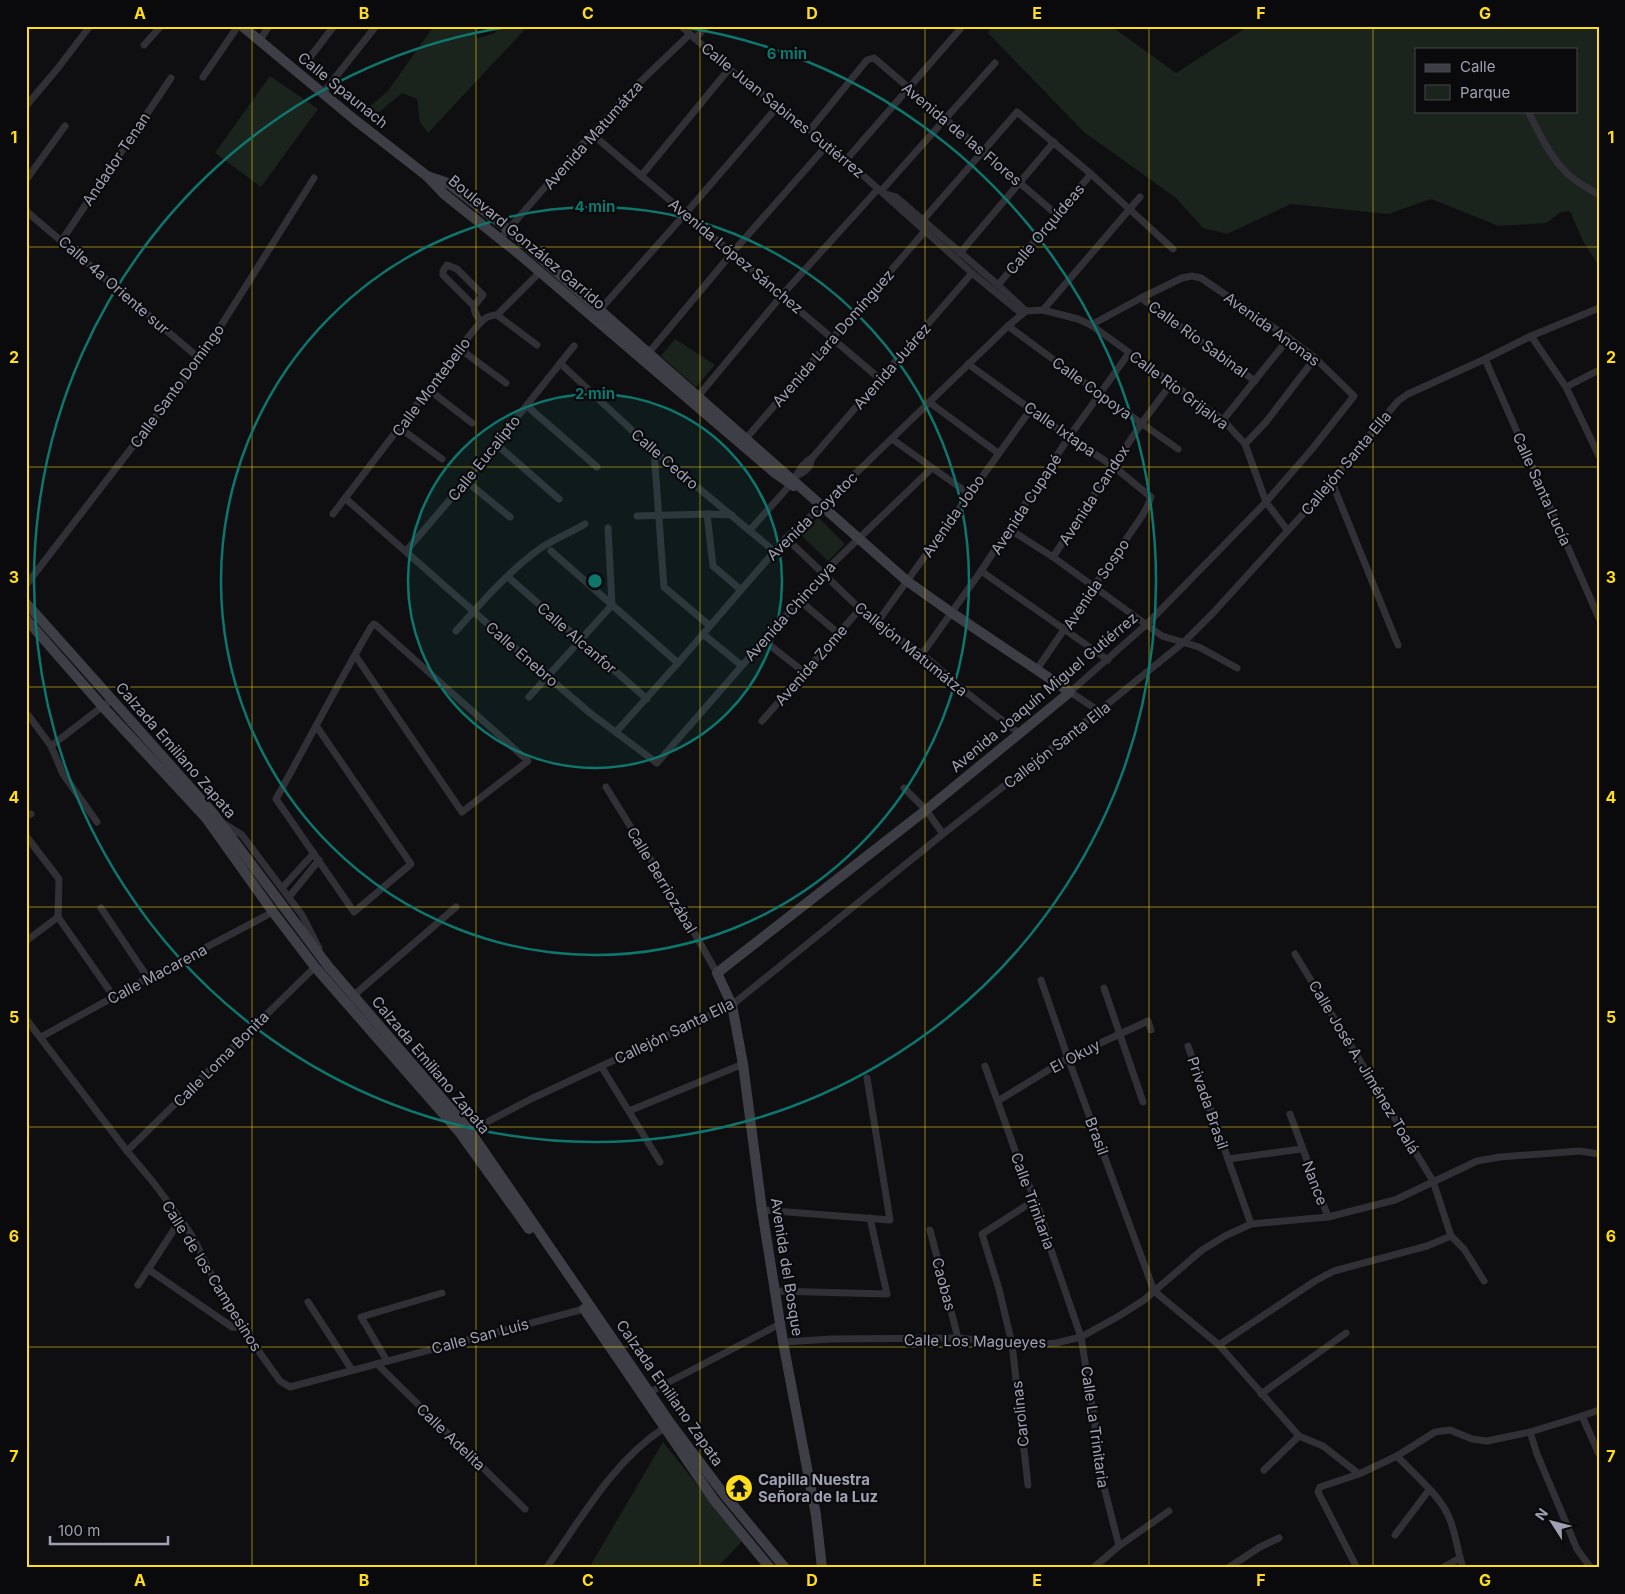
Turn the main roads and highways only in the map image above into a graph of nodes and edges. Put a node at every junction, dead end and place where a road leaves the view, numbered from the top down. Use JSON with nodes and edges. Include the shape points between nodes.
{"nodes":[{"id":1,"x":242,"y":26,"type":"edge"},
{"id":2,"x":427,"y":176,"type":"junction"},
{"id":3,"x":596,"y":314,"type":"junction"},
{"id":4,"x":26,"y":604,"type":"edge"},
{"id":5,"x":26,"y":619,"type":"edge"},
{"id":6,"x":1070,"y":692,"type":"joint"},
{"id":7,"x":717,"y":973,"type":"joint"},
{"id":8,"x":486,"y":1161,"type":"junction"},
{"id":9,"x":597,"y":1323,"type":"junction"},
{"id":10,"x":770,"y":1568,"type":"edge"},
{"id":11,"x":785,"y":1568,"type":"edge"},
{"id":12,"x":822,"y":1568,"type":"edge"}],
"edges":[{"from":1,"to":2,"type":"main road","name":"Calle Spaunach"},
{"from":2,"to":3,"type":"main road","name":"Boulevard González Garrido","via":[[444,194]]},
{"from":2,"to":3,"type":"main road","name":"Boulevard González Garrido","via":[[448,182],[509,230]]},
{"from":3,"to":6,"type":"main road","name":"Boulevard González Garrido","via":[[907,580]]},
{"from":4,"to":8,"type":"main road","name":"Calzada Emiliano Zapata","via":[[220,822],[328,966],[470,1131]]},
{"from":5,"to":8,"type":"main road","name":"Calzada Emiliano Zapata","via":[[206,818],[315,967]]},
{"from":6,"to":7,"type":"main road","name":"Avenida Joaquín Miguel Gutiérrez","via":[[926,810]]},
{"from":7,"to":12,"type":"main road","name":"Avenida del Bosque","via":[[732,1005],[780,1324],[816,1515]]},
{"from":8,"to":9,"type":"main road","name":"Calzada Emiliano Zapata"},
{"from":8,"to":9,"type":"main road","name":"Calzada Emiliano Zapata","via":[[584,1309]]},
{"from":9,"to":10,"type":"main road","name":"Calzada Emiliano Zapata","via":[[714,1500]]},
{"from":9,"to":11,"type":"main road","name":"Calzada Emiliano Zapata","via":[[723,1493]]}]}
